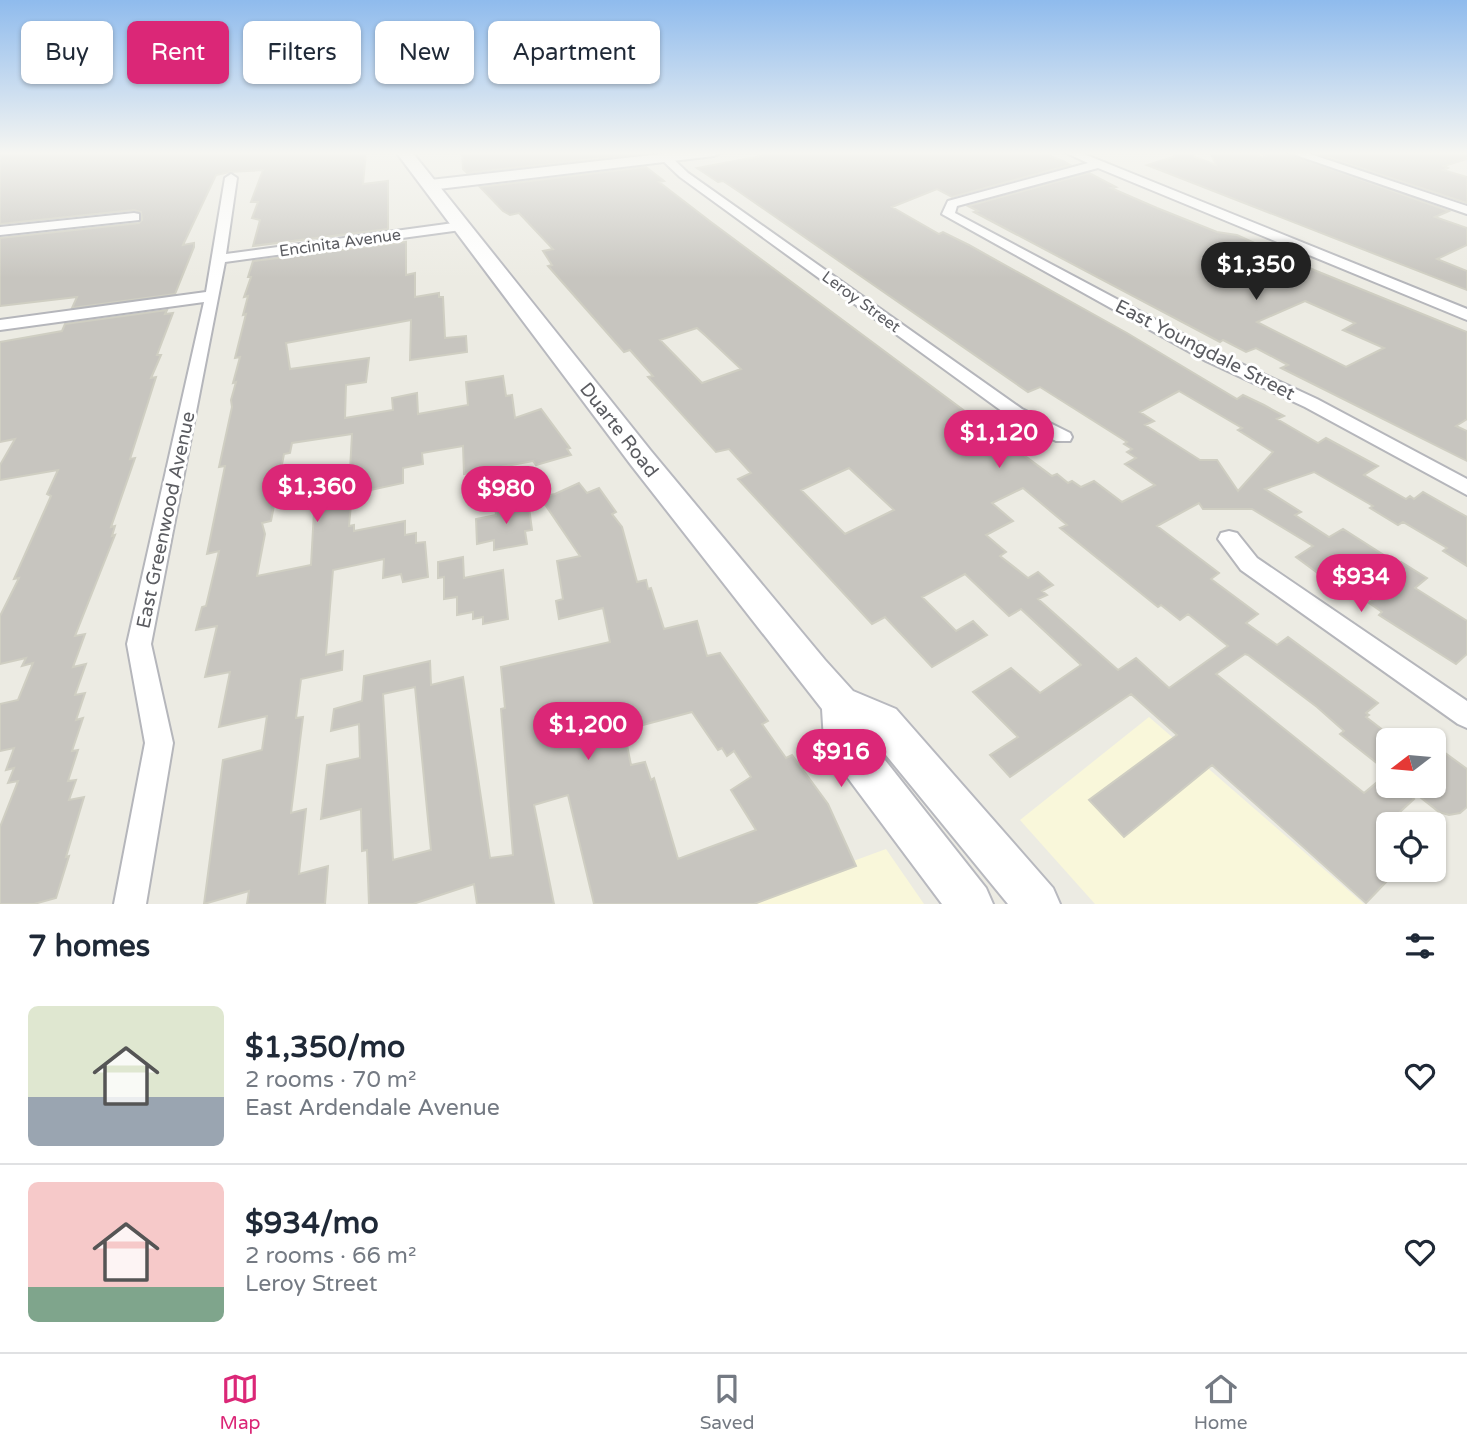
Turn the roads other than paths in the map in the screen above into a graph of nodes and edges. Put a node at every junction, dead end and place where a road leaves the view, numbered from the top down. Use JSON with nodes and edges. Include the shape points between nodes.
{"nodes":[{"id":1,"x":229,"y":194,"type":"edge"},
{"id":2,"x":437,"y":194,"type":"edge"},
{"id":3,"x":709,"y":194,"type":"edge"},
{"id":4,"x":988,"y":194,"type":"edge"},
{"id":5,"x":1172,"y":194,"type":"edge"},
{"id":6,"x":1420,"y":194,"type":"edge"},
{"id":7,"x":1467,"y":210,"type":"edge"},
{"id":8,"x":134,"y":216,"type":"dead end"},
{"id":9,"x":461,"y":226,"type":"junction"},
{"id":10,"x":0,"y":231,"type":"edge"},
{"id":11,"x":219,"y":259,"type":"junction"},
{"id":12,"x":213,"y":296,"type":"junction"},
{"id":13,"x":1467,"y":315,"type":"edge"},
{"id":14,"x":0,"y":325,"type":"edge"},
{"id":15,"x":1063,"y":436,"type":"dead end"},
{"id":16,"x":1467,"y":488,"type":"edge"},
{"id":17,"x":1229,"y":538,"type":"dead end"},
{"id":18,"x":840,"y":703,"type":"junction"},
{"id":19,"x":1467,"y":716,"type":"edge"},
{"id":20,"x":130,"y":904,"type":"edge"},
{"id":21,"x":970,"y":904,"type":"edge"},
{"id":22,"x":1037,"y":904,"type":"edge"}],
"edges":[{"from":1,"to":11,"type":"street","name":"East Greenwood Avenue"},
{"from":2,"to":9,"type":"main road","name":"Duarte Road"},
{"from":3,"to":15,"type":"street","name":"Leroy Street","via":[[1016,413]]},
{"from":4,"to":16,"type":"street","name":"East Youngdale Street","via":[[952,204],[948,214]]},
{"from":5,"to":13,"type":"street"},
{"from":6,"to":7,"type":"street"},
{"from":8,"to":10,"type":"street"},
{"from":9,"to":11,"type":"street","name":"Encinita Avenue"},
{"from":9,"to":18,"type":"main road","name":"Duarte Road"},
{"from":11,"to":12,"type":"street","name":"East Greenwood Avenue"},
{"from":12,"to":14,"type":"street"},
{"from":12,"to":20,"type":"street","name":"East Greenwood Avenue","via":[[139,644],[159,743]]},
{"from":17,"to":19,"type":"street","via":[[1249,564]]},
{"from":18,"to":21,"type":"main road","via":[[844,741]]},
{"from":18,"to":22,"type":"main road","name":"Duarte Road","via":[[882,721]]}]}
